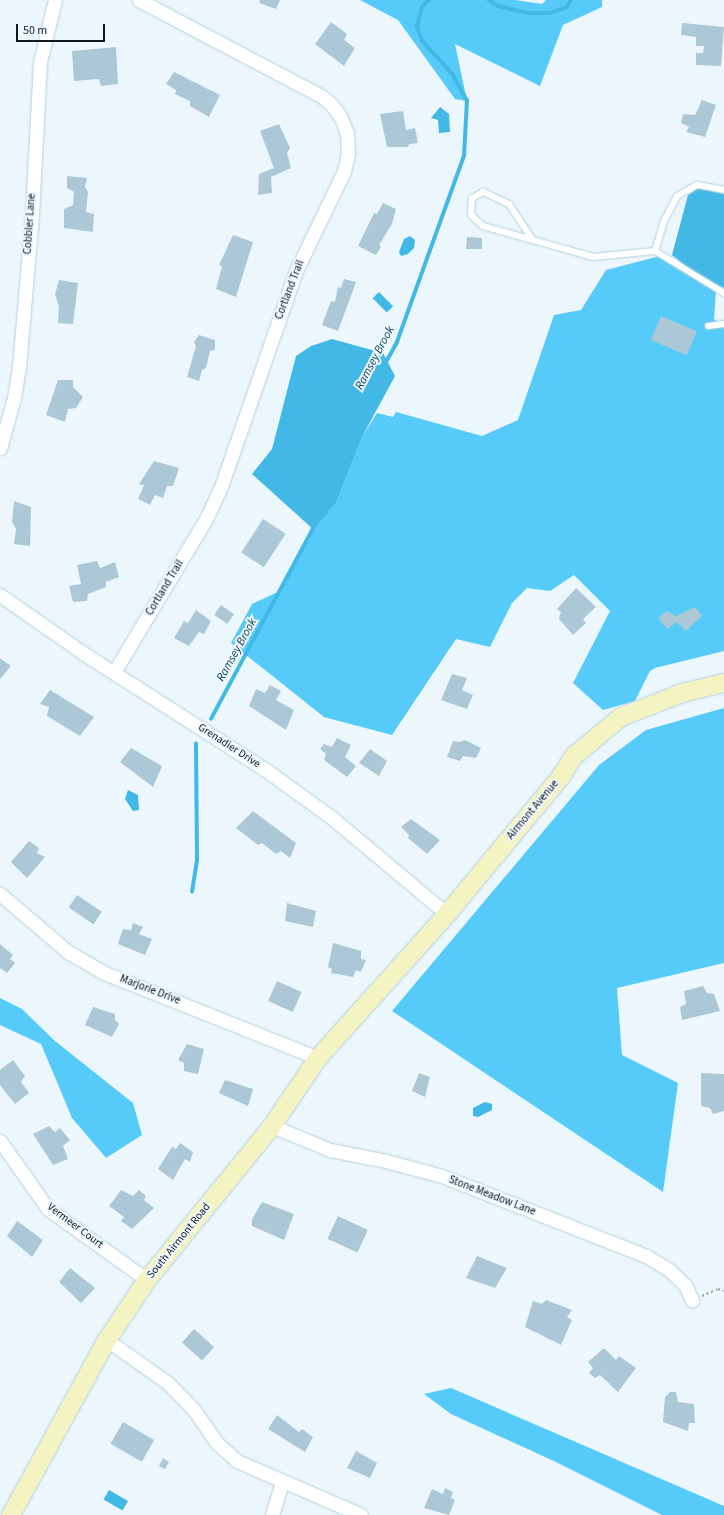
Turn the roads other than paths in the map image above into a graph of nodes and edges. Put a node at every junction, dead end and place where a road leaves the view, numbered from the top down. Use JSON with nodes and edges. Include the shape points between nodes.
{"nodes":[{"id":1,"x":55,"y":0,"type":"edge"},
{"id":2,"x":139,"y":0,"type":"edge"},
{"id":3,"x":724,"y":190,"type":"edge"},
{"id":4,"x":532,"y":239,"type":"junction"},
{"id":5,"x":655,"y":251,"type":"junction"},
{"id":6,"x":724,"y":293,"type":"edge"},
{"id":7,"x":724,"y":324,"type":"edge"},
{"id":8,"x":708,"y":326,"type":"dead end"},
{"id":9,"x":0,"y":448,"type":"edge"},
{"id":10,"x":0,"y":595,"type":"edge"},
{"id":11,"x":114,"y":672,"type":"junction"},
{"id":12,"x":724,"y":683,"type":"edge"},
{"id":13,"x":0,"y":894,"type":"edge"},
{"id":14,"x":447,"y":914,"type":"junction"},
{"id":15,"x":380,"y":991,"type":"joint"},
{"id":16,"x":318,"y":1058,"type":"junction"},
{"id":17,"x":272,"y":1126,"type":"junction"},
{"id":18,"x":0,"y":1142,"type":"edge"},
{"id":19,"x":147,"y":1280,"type":"junction"},
{"id":20,"x":692,"y":1300,"type":"road end"},
{"id":21,"x":107,"y":1340,"type":"junction"},
{"id":22,"x":282,"y":1482,"type":"junction"},
{"id":23,"x":11,"y":1515,"type":"edge"},
{"id":24,"x":272,"y":1515,"type":"edge"},
{"id":25,"x":361,"y":1515,"type":"edge"}],
"edges":[{"from":1,"to":9,"type":"street","name":"Cobbler Lane","via":[[40,62],[32,214],[18,367],[14,398]]},
{"from":2,"to":11,"type":"street","name":"Cortland Trail","via":[[321,96],[340,116],[347,133],[348,153],[344,171],[295,273],[221,487],[206,519]]},
{"from":3,"to":5,"type":"lane","via":[[697,185],[677,196],[664,219]]},
{"from":4,"to":4,"type":"lane","via":[[483,226],[471,215],[472,198],[482,192],[509,204]]},
{"from":4,"to":5,"type":"lane","via":[[594,257]]},
{"from":5,"to":6,"type":"lane"},
{"from":7,"to":8,"type":"lane"},
{"from":10,"to":11,"type":"street","name":"Grenadier Drive"},
{"from":11,"to":14,"type":"street","name":"Grenadier Drive","via":[[266,770],[332,818]]},
{"from":12,"to":14,"type":"street","name":"Airmont Avenue","via":[[667,698],[614,721],[574,756],[560,778]]},
{"from":13,"to":16,"type":"street","name":"Marjorie Drive","via":[[68,952],[102,972]]},
{"from":14,"to":15,"type":"street","name":"Airmont Avenue"},
{"from":15,"to":16,"type":"street","name":"South Airmont Road"},
{"from":16,"to":17,"type":"street","name":"South Airmont Road"},
{"from":17,"to":19,"type":"street","name":"South Airmont Road"},
{"from":17,"to":20,"type":"street","name":"Stone Meadow Lane","via":[[330,1150],[382,1160],[442,1176],[646,1256],[669,1270],[686,1285]]},
{"from":18,"to":19,"type":"street","name":"Vermeer Court","via":[[48,1209]]},
{"from":19,"to":21,"type":"street","name":"South Airmont Road"},
{"from":21,"to":22,"type":"street","via":[[168,1383],[194,1410],[218,1443],[237,1461]]},
{"from":21,"to":23,"type":"street","name":"South Airmont Road"},
{"from":22,"to":24,"type":"street"},
{"from":22,"to":25,"type":"street"}]}
